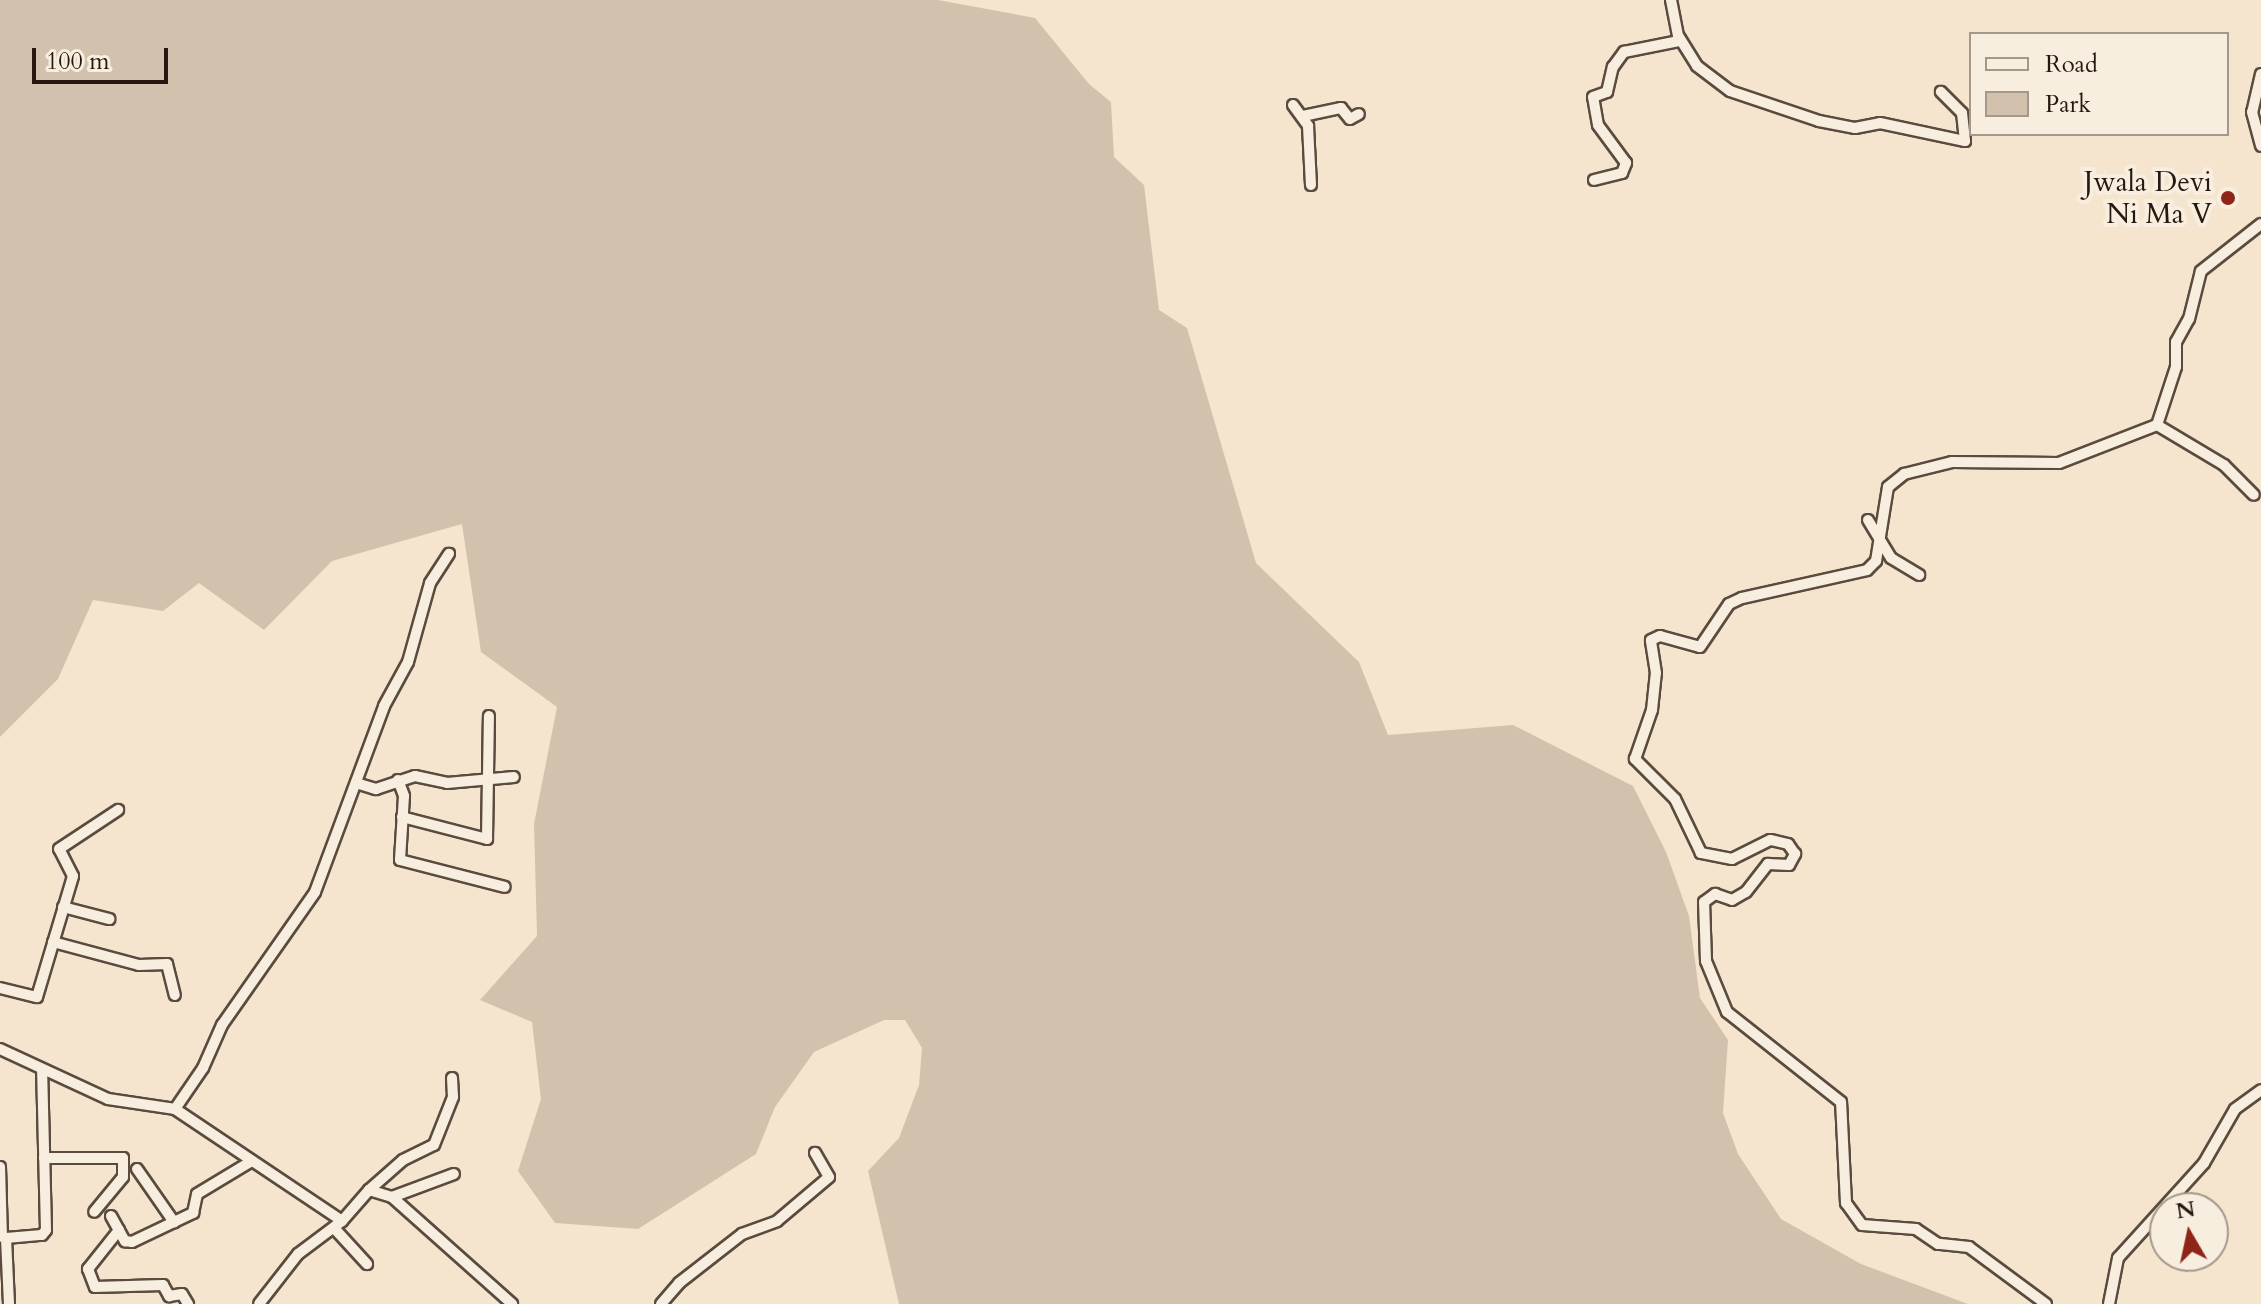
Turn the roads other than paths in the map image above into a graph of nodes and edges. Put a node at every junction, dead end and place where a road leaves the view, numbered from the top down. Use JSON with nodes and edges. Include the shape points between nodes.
{"nodes":[{"id":1,"x":1671,"y":0,"type":"edge"},
{"id":2,"x":1679,"y":37,"type":"junction"},
{"id":3,"x":2261,"y":74,"type":"edge"},
{"id":4,"x":1941,"y":92,"type":"dead end"},
{"id":5,"x":1293,"y":105,"type":"dead end"},
{"id":6,"x":1359,"y":114,"type":"dead end"},
{"id":7,"x":1303,"y":116,"type":"junction"},
{"id":8,"x":2261,"y":146,"type":"edge"},
{"id":9,"x":1594,"y":180,"type":"dead end"},
{"id":10,"x":1311,"y":185,"type":"dead end"},
{"id":11,"x":2261,"y":224,"type":"edge"},
{"id":12,"x":2157,"y":425,"type":"junction"},
{"id":13,"x":2254,"y":495,"type":"dead end"},
{"id":14,"x":1868,"y":520,"type":"dead end"},
{"id":15,"x":1880,"y":538,"type":"junction"},
{"id":16,"x":449,"y":554,"type":"dead end"},
{"id":17,"x":1919,"y":575,"type":"dead end"},
{"id":18,"x":489,"y":716,"type":"dead end"},
{"id":19,"x":514,"y":777,"type":"dead end"},
{"id":20,"x":398,"y":780,"type":"junction"},
{"id":21,"x":488,"y":780,"type":"junction"},
{"id":22,"x":356,"y":783,"type":"junction"},
{"id":23,"x":118,"y":810,"type":"dead end"},
{"id":24,"x":402,"y":817,"type":"junction"},
{"id":25,"x":505,"y":887,"type":"dead end"},
{"id":26,"x":63,"y":907,"type":"junction"},
{"id":27,"x":109,"y":919,"type":"dead end"},
{"id":28,"x":53,"y":942,"type":"junction"},
{"id":29,"x":0,"y":988,"type":"edge"},
{"id":30,"x":175,"y":995,"type":"dead end"},
{"id":31,"x":0,"y":1049,"type":"edge"},
{"id":32,"x":42,"y":1069,"type":"junction"},
{"id":33,"x":452,"y":1078,"type":"dead end"},
{"id":34,"x":2261,"y":1090,"type":"edge"},
{"id":35,"x":175,"y":1109,"type":"junction"},
{"id":36,"x":815,"y":1153,"type":"dead end"},
{"id":37,"x":44,"y":1158,"type":"junction"},
{"id":38,"x":250,"y":1162,"type":"junction"},
{"id":39,"x":0,"y":1167,"type":"edge"},
{"id":40,"x":137,"y":1169,"type":"dead end"},
{"id":41,"x":454,"y":1174,"type":"dead end"},
{"id":42,"x":369,"y":1190,"type":"junction"},
{"id":43,"x":392,"y":1197,"type":"junction"},
{"id":44,"x":94,"y":1212,"type":"dead end"},
{"id":45,"x":111,"y":1216,"type":"dead end"},
{"id":46,"x":174,"y":1222,"type":"junction"},
{"id":47,"x":338,"y":1224,"type":"junction"},
{"id":48,"x":119,"y":1230,"type":"junction"},
{"id":49,"x":3,"y":1237,"type":"edge"},
{"id":50,"x":367,"y":1264,"type":"dead end"},
{"id":51,"x":9,"y":1304,"type":"edge"},
{"id":52,"x":188,"y":1304,"type":"edge"},
{"id":53,"x":259,"y":1304,"type":"edge"},
{"id":54,"x":512,"y":1304,"type":"edge"},
{"id":55,"x":661,"y":1304,"type":"edge"},
{"id":56,"x":2046,"y":1304,"type":"edge"},
{"id":57,"x":2109,"y":1304,"type":"edge"}],
"edges":[{"from":1,"to":2,"type":"street"},
{"from":2,"to":4,"type":"street","via":[[1697,66],[1730,91],[1831,123],[1855,128],[1880,123],[1965,141],[1962,113]]},
{"from":2,"to":9,"type":"street","via":[[1676,44],[1624,52],[1613,67],[1607,92],[1593,97],[1598,125],[1626,163],[1622,173]]},
{"from":3,"to":8,"type":"street","via":[[2252,112]]},
{"from":5,"to":7,"type":"street"},
{"from":6,"to":7,"type":"street","via":[[1350,119],[1341,108]]},
{"from":7,"to":10,"type":"street"},
{"from":11,"to":12,"type":"street","via":[[2201,271],[2189,319],[2176,342],[2176,367]]},
{"from":12,"to":13,"type":"street","via":[[2224,465]]},
{"from":12,"to":15,"type":"street","via":[[2059,463],[1952,462],[1904,474],[1888,487]]},
{"from":14,"to":15,"type":"street"},
{"from":15,"to":17,"type":"street","via":[[1891,558]]},
{"from":15,"to":56,"type":"street","via":[[1876,561],[1867,570],[1765,591],[1729,604],[1700,647],[1660,636],[1651,640],[1656,673],[1652,710],[1635,759],[1675,799],[1701,853],[1732,859],[1770,840],[1788,844],[1795,854],[1789,865],[1768,864],[1746,892],[1732,900],[1708,895],[1703,912],[1706,961],[1727,1012],[1841,1102],[1846,1203],[1862,1225],[1916,1229],[1938,1244],[1969,1247]]},
{"from":16,"to":22,"type":"street","via":[[430,583],[408,662],[384,706]]},
{"from":18,"to":21,"type":"street"},
{"from":19,"to":21,"type":"street"},
{"from":20,"to":21,"type":"street"},
{"from":20,"to":22,"type":"street","via":[[376,789]]},
{"from":20,"to":24,"type":"street"},
{"from":21,"to":24,"type":"street","via":[[487,839]]},
{"from":22,"to":35,"type":"street","via":[[307,908],[281,935]]},
{"from":23,"to":26,"type":"street","via":[[59,849],[73,876]]},
{"from":24,"to":25,"type":"street","via":[[400,860]]},
{"from":26,"to":27,"type":"street"},
{"from":26,"to":28,"type":"street"},
{"from":28,"to":29,"type":"street","via":[[37,997]]},
{"from":28,"to":30,"type":"street","via":[[139,965],[167,964]]},
{"from":31,"to":32,"type":"street"},
{"from":32,"to":35,"type":"street","via":[[108,1099]]},
{"from":32,"to":37,"type":"street"},
{"from":33,"to":42,"type":"street","via":[[453,1097],[434,1145],[403,1160]]},
{"from":34,"to":57,"type":"street","via":[[2235,1109],[2204,1163],[2118,1258]]},
{"from":35,"to":38,"type":"street"},
{"from":36,"to":55,"type":"street","via":[[829,1177],[777,1221],[742,1234],[679,1283]]},
{"from":37,"to":44,"type":"street","via":[[123,1158],[123,1177]]},
{"from":37,"to":49,"type":"street","via":[[45,1233]]},
{"from":38,"to":46,"type":"street","via":[[205,1187],[194,1199],[193,1213]]},
{"from":38,"to":47,"type":"street"},
{"from":39,"to":49,"type":"street"},
{"from":40,"to":46,"type":"street"},
{"from":41,"to":43,"type":"street"},
{"from":42,"to":43,"type":"street"},
{"from":42,"to":47,"type":"street"},
{"from":43,"to":54,"type":"street"},
{"from":45,"to":48,"type":"street"},
{"from":46,"to":48,"type":"street","via":[[132,1242]]},
{"from":47,"to":50,"type":"street"},
{"from":47,"to":53,"type":"street","via":[[298,1254]]},
{"from":48,"to":52,"type":"street","via":[[88,1269],[95,1287],[163,1285],[169,1296],[182,1294]]},
{"from":49,"to":51,"type":"street"}]}
